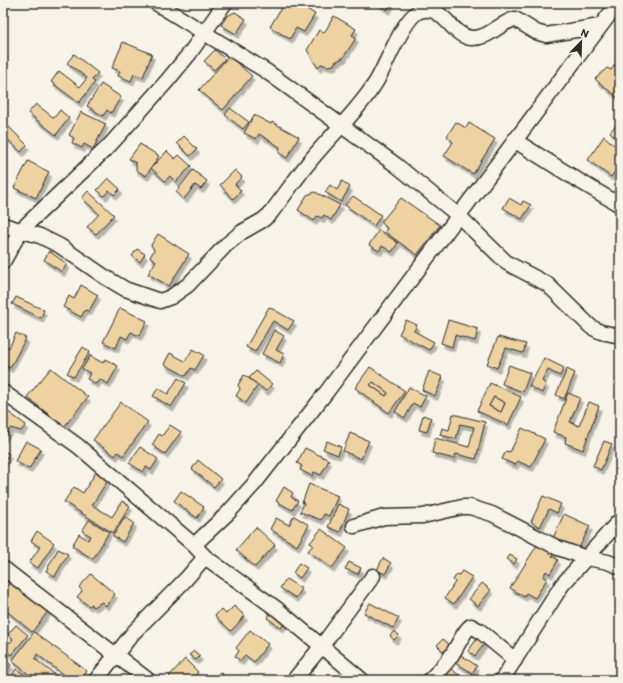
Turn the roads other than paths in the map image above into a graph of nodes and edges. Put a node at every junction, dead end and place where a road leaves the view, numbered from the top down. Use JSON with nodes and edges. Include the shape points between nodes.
{"nodes":[{"id":1,"x":156,"y":3,"type":"edge"},
{"id":2,"x":225,"y":3,"type":"edge"},
{"id":3,"x":618,"y":3,"type":"edge"},
{"id":4,"x":600,"y":26,"type":"junction"},
{"id":5,"x":204,"y":33,"type":"junction"},
{"id":6,"x":341,"y":126,"type":"junction"},
{"id":7,"x":514,"y":140,"type":"junction"},
{"id":8,"x":620,"y":205,"type":"edge"},
{"id":9,"x":459,"y":216,"type":"junction"},
{"id":10,"x":3,"y":225,"type":"edge"},
{"id":11,"x":21,"y":230,"type":"junction"},
{"id":12,"x":3,"y":262,"type":"edge"},
{"id":13,"x":620,"y":336,"type":"edge"},
{"id":14,"x":3,"y":392,"type":"edge"},
{"id":15,"x":620,"y":520,"type":"edge"},
{"id":16,"x":354,"y":526,"type":"dead end"},
{"id":17,"x":194,"y":546,"type":"junction"},
{"id":18,"x":205,"y":557,"type":"junction"},
{"id":19,"x":587,"y":558,"type":"junction"},
{"id":20,"x":620,"y":567,"type":"edge"},
{"id":21,"x":3,"y":568,"type":"edge"},
{"id":22,"x":373,"y":576,"type":"dead end"},
{"id":23,"x":322,"y":647,"type":"junction"},
{"id":24,"x":116,"y":654,"type":"junction"},
{"id":25,"x":515,"y":660,"type":"junction"},
{"id":26,"x":96,"y":680,"type":"edge"},
{"id":27,"x":148,"y":680,"type":"edge"},
{"id":28,"x":294,"y":680,"type":"edge"},
{"id":29,"x":362,"y":680,"type":"edge"},
{"id":30,"x":430,"y":680,"type":"edge"},
{"id":31,"x":502,"y":680,"type":"edge"}],
"edges":[{"from":1,"to":5,"type":"street"},
{"from":2,"to":5,"type":"street"},
{"from":3,"to":4,"type":"street"},
{"from":4,"to":6,"type":"street","via":[[546,35],[515,19],[482,37],[469,38],[437,12],[429,9],[419,11],[405,26],[376,82]]},
{"from":4,"to":7,"type":"street"},
{"from":5,"to":6,"type":"street","via":[[266,71]]},
{"from":5,"to":11,"type":"street","via":[[167,81],[109,146]]},
{"from":6,"to":9,"type":"street","via":[[396,165]]},
{"from":6,"to":11,"type":"street","via":[[310,160],[270,214],[226,245],[188,285],[160,301],[125,289],[60,246]]},
{"from":7,"to":8,"type":"street"},
{"from":7,"to":9,"type":"street"},
{"from":9,"to":13,"type":"street","via":[[507,263],[547,284],[591,327]]},
{"from":9,"to":17,"type":"street","via":[[255,483]]},
{"from":10,"to":11,"type":"street"},
{"from":11,"to":12,"type":"street"},
{"from":14,"to":17,"type":"street","via":[[78,446]]},
{"from":15,"to":19,"type":"street"},
{"from":16,"to":19,"type":"street","via":[[384,517],[423,516],[470,507],[492,514],[558,548]]},
{"from":17,"to":18,"type":"street"},
{"from":18,"to":23,"type":"street","via":[[277,609]]},
{"from":18,"to":24,"type":"street"},
{"from":19,"to":20,"type":"street"},
{"from":19,"to":25,"type":"street","via":[[562,585]]},
{"from":21,"to":24,"type":"street"},
{"from":22,"to":23,"type":"street"},
{"from":23,"to":28,"type":"street"},
{"from":23,"to":29,"type":"street"},
{"from":24,"to":26,"type":"street"},
{"from":24,"to":27,"type":"street"},
{"from":25,"to":30,"type":"street","via":[[486,635],[471,626],[466,629],[460,644],[449,659]]},
{"from":25,"to":31,"type":"street"}]}
